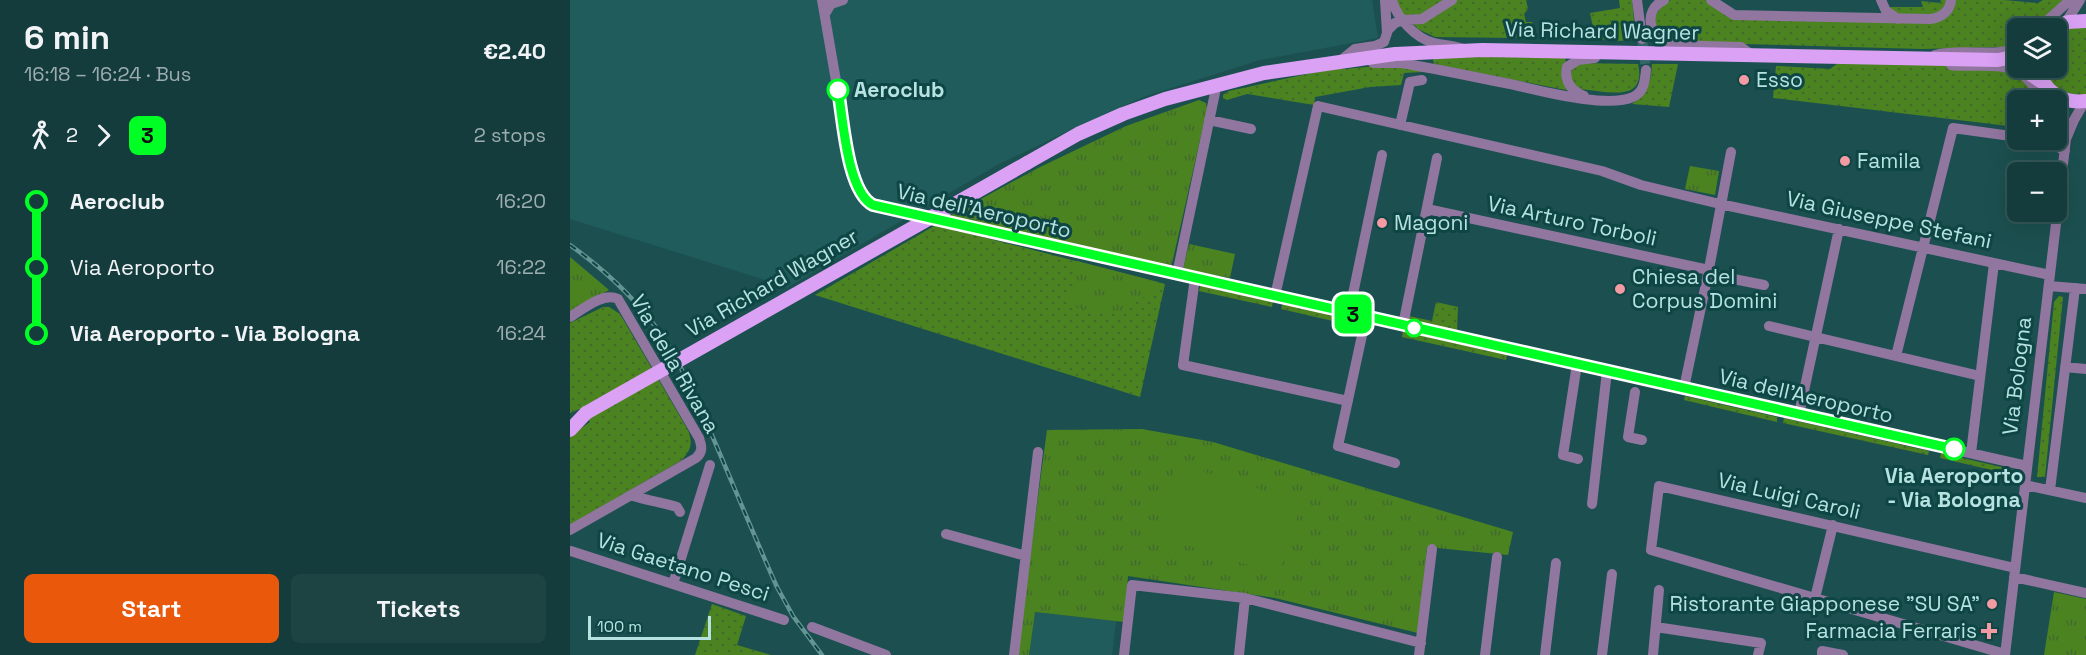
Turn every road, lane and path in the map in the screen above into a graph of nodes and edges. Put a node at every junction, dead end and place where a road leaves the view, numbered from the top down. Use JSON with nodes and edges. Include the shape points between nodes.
{"nodes":[{"id":1,"x":843,"y":0,"type":"edge"},
{"id":2,"x":1385,"y":0,"type":"edge"},
{"id":3,"x":1392,"y":0,"type":"edge"},
{"id":4,"x":1452,"y":0,"type":"edge"},
{"id":5,"x":1637,"y":0,"type":"edge"},
{"id":6,"x":1664,"y":0,"type":"edge"},
{"id":7,"x":1711,"y":0,"type":"edge"},
{"id":8,"x":1881,"y":0,"type":"edge"},
{"id":9,"x":1951,"y":0,"type":"edge"},
{"id":10,"x":2070,"y":0,"type":"edge"},
{"id":11,"x":2080,"y":0,"type":"edge"},
{"id":12,"x":828,"y":1,"type":"edge"},
{"id":13,"x":2050,"y":18,"type":"edge"},
{"id":14,"x":2066,"y":18,"type":"edge"},
{"id":15,"x":1899,"y":19,"type":"junction"},
{"id":16,"x":1403,"y":20,"type":"junction"},
{"id":17,"x":2086,"y":21,"type":"edge"},
{"id":18,"x":2067,"y":24,"type":"edge"},
{"id":19,"x":1387,"y":36,"type":"junction"},
{"id":20,"x":1642,"y":39,"type":"tunnel mouth"},
{"id":21,"x":1467,"y":50,"type":"junction"},
{"id":22,"x":2007,"y":51,"type":"edge"},
{"id":23,"x":1635,"y":53,"type":"junction"},
{"id":24,"x":1752,"y":55,"type":"junction"},
{"id":25,"x":1924,"y":58,"type":"junction"},
{"id":26,"x":2007,"y":58,"type":"edge"},
{"id":27,"x":1998,"y":60,"type":"junction"},
{"id":28,"x":1334,"y":63,"type":"junction"},
{"id":29,"x":2007,"y":63,"type":"edge"},
{"id":30,"x":1646,"y":69,"type":"tunnel mouth"},
{"id":31,"x":1281,"y":72,"type":"junction"},
{"id":32,"x":2031,"y":78,"type":"edge"},
{"id":33,"x":1422,"y":80,"type":"dead end"},
{"id":34,"x":2042,"y":90,"type":"edge"},
{"id":35,"x":2044,"y":90,"type":"edge"},
{"id":36,"x":1215,"y":93,"type":"junction"},
{"id":37,"x":1596,"y":99,"type":"junction"},
{"id":38,"x":2067,"y":100,"type":"edge"},
{"id":39,"x":2086,"y":101,"type":"edge"},
{"id":40,"x":1209,"y":120,"type":"junction"},
{"id":41,"x":1400,"y":125,"type":"junction"},
{"id":42,"x":1251,"y":129,"type":"dead end"},
{"id":43,"x":2067,"y":133,"type":"edge"},
{"id":44,"x":2007,"y":135,"type":"edge"},
{"id":45,"x":2062,"y":150,"type":"edge"},
{"id":46,"x":1731,"y":152,"type":"dead end"},
{"id":47,"x":1382,"y":155,"type":"dead end"},
{"id":48,"x":1437,"y":158,"type":"dead end"},
{"id":49,"x":1027,"y":163,"type":"junction"},
{"id":50,"x":1720,"y":204,"type":"junction"},
{"id":51,"x":1427,"y":209,"type":"junction"},
{"id":52,"x":1839,"y":230,"type":"junction"},
{"id":53,"x":1923,"y":247,"type":"junction"},
{"id":54,"x":1994,"y":262,"type":"junction"},
{"id":55,"x":1708,"y":272,"type":"junction"},
{"id":56,"x":1177,"y":274,"type":"junction"},
{"id":57,"x":2050,"y":274,"type":"junction"},
{"id":58,"x":1195,"y":278,"type":"junction"},
{"id":59,"x":1764,"y":285,"type":"dead end"},
{"id":60,"x":2049,"y":286,"type":"junction"},
{"id":61,"x":2081,"y":288,"type":"edge"},
{"id":62,"x":1275,"y":296,"type":"junction"},
{"id":63,"x":1349,"y":313,"type":"junction"},
{"id":64,"x":570,"y":317,"type":"edge"},
{"id":65,"x":1366,"y":317,"type":"junction"},
{"id":66,"x":1403,"y":325,"type":"junction"},
{"id":67,"x":1769,"y":326,"type":"dead end"},
{"id":68,"x":1816,"y":337,"type":"junction"},
{"id":69,"x":1896,"y":356,"type":"junction"},
{"id":70,"x":1577,"y":364,"type":"junction"},
{"id":71,"x":2065,"y":367,"type":"junction"},
{"id":72,"x":2086,"y":369,"type":"edge"},
{"id":73,"x":1607,"y":371,"type":"junction"},
{"id":74,"x":1980,"y":376,"type":"junction"},
{"id":75,"x":1684,"y":388,"type":"junction"},
{"id":76,"x":1635,"y":392,"type":"dead end"},
{"id":77,"x":1348,"y":401,"type":"junction"},
{"id":78,"x":586,"y":413,"type":"junction"},
{"id":79,"x":1798,"y":414,"type":"junction"},
{"id":80,"x":570,"y":421,"type":"edge"},
{"id":81,"x":570,"y":430,"type":"edge"},
{"id":82,"x":1642,"y":440,"type":"dead end"},
{"id":83,"x":1038,"y":452,"type":"dead end"},
{"id":84,"x":1971,"y":453,"type":"junction"},
{"id":85,"x":1578,"y":459,"type":"dead end"},
{"id":86,"x":1395,"y":463,"type":"dead end"},
{"id":87,"x":710,"y":465,"type":"dead end"},
{"id":88,"x":2027,"y":466,"type":"junction"},
{"id":89,"x":2025,"y":485,"type":"junction"},
{"id":90,"x":2050,"y":490,"type":"junction"},
{"id":91,"x":631,"y":495,"type":"junction"},
{"id":92,"x":2086,"y":498,"type":"edge"},
{"id":93,"x":1592,"y":504,"type":"dead end"},
{"id":94,"x":694,"y":517,"type":"junction"},
{"id":95,"x":1833,"y":525,"type":"junction"},
{"id":96,"x":570,"y":530,"type":"edge"},
{"id":97,"x":946,"y":534,"type":"dead end"},
{"id":98,"x":1432,"y":549,"type":"dead end"},
{"id":99,"x":571,"y":551,"type":"edge"},
{"id":100,"x":1026,"y":556,"type":"junction"},
{"id":101,"x":1497,"y":557,"type":"dead end"},
{"id":102,"x":1556,"y":563,"type":"dead end"},
{"id":103,"x":2015,"y":572,"type":"junction"},
{"id":104,"x":1612,"y":574,"type":"dead end"},
{"id":105,"x":674,"y":585,"type":"junction"},
{"id":106,"x":1659,"y":590,"type":"dead end"},
{"id":107,"x":2086,"y":593,"type":"edge"},
{"id":108,"x":1245,"y":598,"type":"junction"},
{"id":109,"x":1815,"y":598,"type":"junction"},
{"id":110,"x":784,"y":620,"type":"dead end"},
{"id":111,"x":812,"y":627,"type":"dead end"},
{"id":112,"x":1656,"y":627,"type":"junction"},
{"id":113,"x":1421,"y":642,"type":"junction"},
{"id":114,"x":1822,"y":653,"type":"edge"},
{"id":115,"x":2005,"y":654,"type":"edge"},
{"id":116,"x":886,"y":655,"type":"edge"},
{"id":117,"x":1014,"y":655,"type":"edge"},
{"id":118,"x":1124,"y":655,"type":"edge"},
{"id":119,"x":1239,"y":655,"type":"edge"},
{"id":120,"x":1419,"y":655,"type":"edge"},
{"id":121,"x":1485,"y":655,"type":"edge"},
{"id":122,"x":1545,"y":655,"type":"edge"},
{"id":123,"x":1602,"y":655,"type":"edge"},
{"id":124,"x":1653,"y":655,"type":"edge"},
{"id":125,"x":1758,"y":655,"type":"edge"},
{"id":126,"x":1843,"y":655,"type":"edge"}],
"edges":[{"from":1,"to":12,"type":"street","name":"Via dell'Aeroporto"},
{"from":2,"to":19,"type":"street"},
{"from":3,"to":16,"type":"street"},
{"from":4,"to":16,"type":"street","via":[[1422,19]]},
{"from":5,"to":20,"type":"street"},
{"from":6,"to":24,"type":"street","via":[[1655,6],[1651,16],[1653,33],[1660,40],[1676,45],[1741,47]]},
{"from":7,"to":15,"type":"street","via":[[1734,15]]},
{"from":8,"to":15,"type":"street","via":[[1886,11]]},
{"from":9,"to":15,"type":"street","via":[[1948,9],[1934,19]]},
{"from":10,"to":13,"type":"street"},
{"from":11,"to":14,"type":"street"},
{"from":12,"to":56,"type":"street","name":"Via dell'Aeroporto","via":[[825,14],[852,173],[867,202]]},
{"from":16,"to":19,"type":"street","via":[[1391,26]]},
{"from":16,"to":21,"type":"street","via":[[1433,43]]},
{"from":17,"to":18,"type":"main road"},
{"from":19,"to":28,"type":"street","via":[[1380,45],[1355,49]]},
{"from":21,"to":23,"type":"main road","name":"Via Richard Wagner"},
{"from":21,"to":28,"type":"main road","name":"Via Richard Wagner","via":[[1395,54]]},
{"from":22,"to":25,"type":"street","via":[[1949,52]]},
{"from":23,"to":24,"type":"main road","name":"Via Richard Wagner"},
{"from":23,"to":37,"type":"street","via":[[1621,58],[1583,58],[1567,67],[1571,88]]},
{"from":24,"to":25,"type":"main road","name":"Via Richard Wagner"},
{"from":25,"to":27,"type":"main road","name":"Via Richard Wagner"},
{"from":25,"to":34,"type":"street","name":"Via Richard Wagner","via":[[1952,66],[2014,70]]},
{"from":26,"to":27,"type":"main road","name":"Via Richard Wagner"},
{"from":27,"to":29,"type":"main road","name":"Via Richard Wagner"},
{"from":28,"to":31,"type":"main road","name":"Via Richard Wagner"},
{"from":28,"to":37,"type":"street","via":[[1401,63]]},
{"from":30,"to":37,"type":"street","via":[[1643,87],[1634,96]]},
{"from":31,"to":36,"type":"main road","name":"Via Richard Wagner"},
{"from":31,"to":49,"type":"main road","name":"Via Richard Wagner","via":[[1247,77],[1141,107],[1078,134]]},
{"from":32,"to":35,"type":"main road","name":"Via Richard Wagner"},
{"from":33,"to":41,"type":"street","via":[[1410,82]]},
{"from":36,"to":40,"type":"street"},
{"from":36,"to":49,"type":"main road","name":"Via Richard Wagner","via":[[1143,116]]},
{"from":38,"to":39,"type":"main road","name":"Via Bologna"},
{"from":39,"to":43,"type":"street","name":"Via Bologna"},
{"from":40,"to":42,"type":"street"},
{"from":40,"to":56,"type":"street"},
{"from":41,"to":50,"type":"street","name":"Via Giuseppe Stefani","via":[[1602,171]]},
{"from":41,"to":62,"type":"street","name":"Via Giuseppe Stefani","via":[[1318,106]]},
{"from":44,"to":53,"type":"street","via":[[1953,128]]},
{"from":45,"to":57,"type":"street","name":"Via Bologna"},
{"from":46,"to":50,"type":"street"},
{"from":47,"to":63,"type":"street"},
{"from":48,"to":51,"type":"street"},
{"from":49,"to":78,"type":"main road","name":"Via Richard Wagner","bridge":true},
{"from":50,"to":52,"type":"street","name":"Via Giuseppe Stefani"},
{"from":50,"to":55,"type":"street"},
{"from":51,"to":55,"type":"street","name":"Via Arturo Torboli"},
{"from":51,"to":66,"type":"street"},
{"from":52,"to":53,"type":"street","name":"Via Giuseppe Stefani"},
{"from":52,"to":68,"type":"street"},
{"from":53,"to":54,"type":"street","name":"Via Giuseppe Stefani"},
{"from":53,"to":69,"type":"street"},
{"from":54,"to":57,"type":"street","name":"Via Giuseppe Stefani"},
{"from":54,"to":74,"type":"street"},
{"from":55,"to":59,"type":"street","name":"Via Arturo Torboli"},
{"from":55,"to":75,"type":"street"},
{"from":56,"to":58,"type":"street","name":"Via dell'Aeroporto"},
{"from":57,"to":60,"type":"street","name":"Via Bologna"},
{"from":58,"to":62,"type":"street","name":"Via dell'Aeroporto"},
{"from":58,"to":77,"type":"street","via":[[1183,365]]},
{"from":60,"to":61,"type":"street"},
{"from":60,"to":88,"type":"street","name":"Via Bologna"},
{"from":61,"to":71,"type":"street"},
{"from":62,"to":63,"type":"street","name":"Via dell'Aeroporto"},
{"from":63,"to":65,"type":"street","name":"Via dell'Aeroporto"},
{"from":64,"to":91,"type":"street","name":"Via della Rivana","via":[[603,299],[618,299],[700,442],[696,458]]},
{"from":65,"to":66,"type":"street","name":"Via dell'Aeroporto"},
{"from":65,"to":77,"type":"street"},
{"from":66,"to":70,"type":"street","name":"Via dell'Aeroporto"},
{"from":67,"to":68,"type":"street"},
{"from":68,"to":69,"type":"street"},
{"from":68,"to":79,"type":"street"},
{"from":69,"to":74,"type":"street"},
{"from":70,"to":73,"type":"street","name":"Via dell'Aeroporto"},
{"from":70,"to":85,"type":"street","via":[[1563,455]]},
{"from":71,"to":72,"type":"street"},
{"from":71,"to":90,"type":"street"},
{"from":73,"to":75,"type":"street","name":"Via dell'Aeroporto"},
{"from":73,"to":93,"type":"street"},
{"from":74,"to":84,"type":"street"},
{"from":75,"to":79,"type":"street","name":"Via dell'Aeroporto"},
{"from":76,"to":82,"type":"street","via":[[1628,437]]},
{"from":77,"to":86,"type":"street","via":[[1338,446]]},
{"from":78,"to":80,"type":"main road"},
{"from":78,"to":81,"type":"main road"},
{"from":79,"to":84,"type":"street","name":"Via dell'Aeroporto"},
{"from":83,"to":100,"type":"street"},
{"from":84,"to":88,"type":"street","name":"Via dell'Aeroporto"},
{"from":87,"to":94,"type":"street","name":"Via della Rivana"},
{"from":88,"to":89,"type":"street","name":"Via Bologna"},
{"from":89,"to":90,"type":"street"},
{"from":89,"to":103,"type":"street","name":"Via Bologna"},
{"from":90,"to":92,"type":"street"},
{"from":91,"to":94,"type":"street","via":[[652,502],[655,507]]},
{"from":91,"to":96,"type":"street","name":"Via della Rivana"},
{"from":94,"to":105,"type":"street","name":"Via della Rivana"},
{"from":95,"to":103,"type":"street","name":"Via Luigi Caroli"},
{"from":95,"to":109,"type":"street"},
{"from":95,"to":109,"type":"street","name":"Via Luigi Caroli","via":[[1659,486],[1651,550]]},
{"from":97,"to":100,"type":"street"},
{"from":98,"to":113,"type":"street"},
{"from":99,"to":105,"type":"street","name":"Via Gaetano Pesci"},
{"from":100,"to":117,"type":"street"},
{"from":101,"to":121,"type":"street"},
{"from":102,"to":122,"type":"street"},
{"from":103,"to":107,"type":"street","name":"Via Luigi Caroli"},
{"from":103,"to":115,"type":"street","name":"Via Bologna"},
{"from":104,"to":123,"type":"street"},
{"from":105,"to":110,"type":"street","name":"Via Gaetano Pesci"},
{"from":106,"to":112,"type":"street"},
{"from":108,"to":113,"type":"street"},
{"from":108,"to":118,"type":"street","via":[[1132,585]]},
{"from":108,"to":119,"type":"street"},
{"from":109,"to":115,"type":"street"},
{"from":111,"to":116,"type":"street"},
{"from":112,"to":124,"type":"street"},
{"from":112,"to":125,"type":"street","via":[[1761,643]]},
{"from":113,"to":120,"type":"street"},
{"from":114,"to":126,"type":"street"}]}
